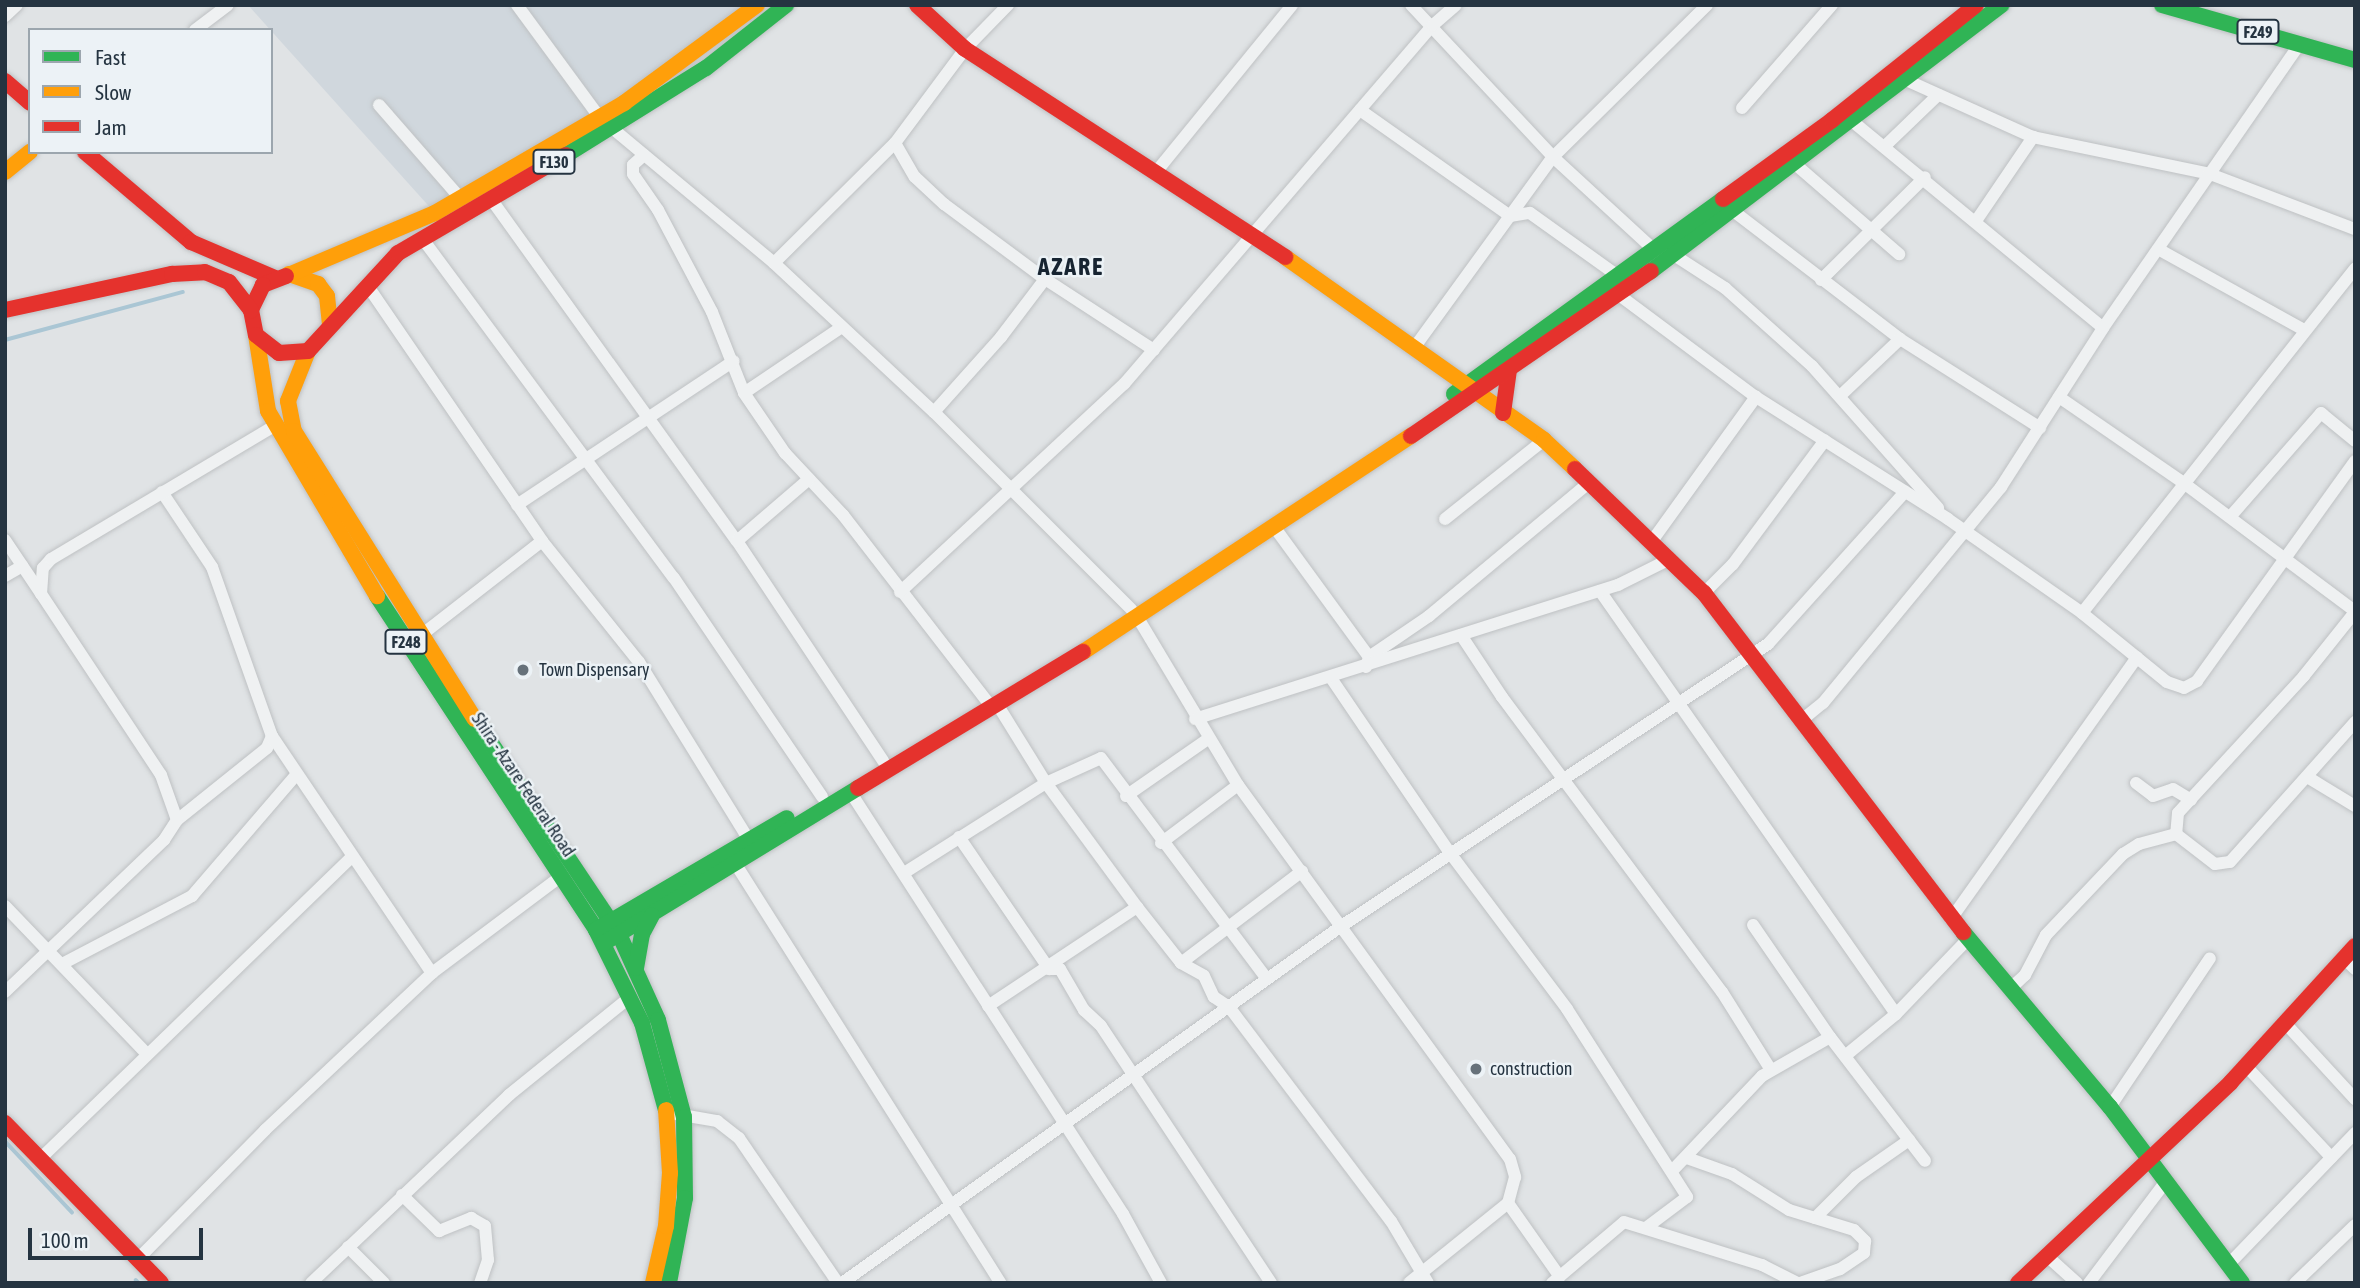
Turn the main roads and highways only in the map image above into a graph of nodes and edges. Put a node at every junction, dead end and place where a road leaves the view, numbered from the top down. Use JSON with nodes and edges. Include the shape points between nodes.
{"nodes":[{"id":1,"x":757,"y":5,"type":"edge"},
{"id":2,"x":786,"y":5,"type":"edge"},
{"id":3,"x":917,"y":5,"type":"edge"},
{"id":4,"x":1976,"y":5,"type":"edge"},
{"id":5,"x":2002,"y":5,"type":"edge"},
{"id":6,"x":2162,"y":5,"type":"edge"},
{"id":7,"x":2355,"y":60,"type":"edge"},
{"id":8,"x":5,"y":81,"type":"edge"},
{"id":9,"x":28,"y":101,"type":"edge"},
{"id":10,"x":607,"y":123,"type":"junction"},
{"id":11,"x":28,"y":154,"type":"edge"},
{"id":12,"x":87,"y":154,"type":"edge"},
{"id":13,"x":5,"y":172,"type":"edge"},
{"id":14,"x":282,"y":276,"type":"junction"},
{"id":15,"x":5,"y":310,"type":"edge"},
{"id":16,"x":251,"y":310,"type":"junction"},
{"id":17,"x":330,"y":326,"type":"junction"},
{"id":18,"x":256,"y":335,"type":"junction"},
{"id":19,"x":309,"y":351,"type":"junction"},
{"id":20,"x":1510,"y":370,"type":"junction"},
{"id":21,"x":1471,"y":389,"type":"junction"},
{"id":22,"x":1503,"y":412,"type":"junction"},
{"id":23,"x":375,"y":559,"type":"junction"},
{"id":24,"x":361,"y":572,"type":"junction"},
{"id":25,"x":1135,"y":614,"type":"junction"},
{"id":26,"x":992,"y":703,"type":"junction"},
{"id":27,"x":590,"y":893,"type":"junction"},
{"id":28,"x":649,"y":906,"type":"junction"},
{"id":29,"x":607,"y":932,"type":"junction"},
{"id":30,"x":2351,"y":958,"type":"edge"},
{"id":31,"x":636,"y":968,"type":"junction"},
{"id":32,"x":5,"y":1123,"type":"edge"},
{"id":33,"x":2151,"y":1158,"type":"junction"},
{"id":34,"x":153,"y":1280,"type":"edge"},
{"id":35,"x":653,"y":1283,"type":"edge"},
{"id":36,"x":669,"y":1283,"type":"edge"},
{"id":37,"x":2018,"y":1283,"type":"edge"},
{"id":38,"x":2242,"y":1283,"type":"edge"}],
"edges":[{"from":1,"to":10,"type":"main road","number":"F130"},
{"from":2,"to":10,"type":"main road","number":"F130","via":[[706,68]]},
{"from":3,"to":21,"type":"main road","via":[[965,50],[1254,235]]},
{"from":4,"to":21,"type":"main road","via":[[1832,120]]},
{"from":5,"to":20,"type":"main road","via":[[1674,255]]},
{"from":6,"to":7,"type":"main road","number":"F249"},
{"from":8,"to":9,"type":"main road"},
{"from":10,"to":14,"type":"main road","number":"F130","via":[[356,250]]},
{"from":10,"to":17,"type":"main road","number":"F130","via":[[398,253]]},
{"from":11,"to":13,"type":"main road"},
{"from":12,"to":14,"type":"main road","via":[[191,242]]},
{"from":14,"to":16,"type":"main road","number":"F130","via":[[255,296]]},
{"from":14,"to":17,"type":"main road","via":[[311,280],[327,296]]},
{"from":15,"to":16,"type":"main road","via":[[172,274],[205,272],[229,282]]},
{"from":16,"to":18,"type":"main road"},
{"from":17,"to":19,"type":"main road","number":"F130"},
{"from":18,"to":19,"type":"main road","via":[[279,354]]},
{"from":18,"to":24,"type":"main road","name":"Shira - Azare Federal Road","number":"F248","via":[[274,426]]},
{"from":19,"to":23,"type":"main road","name":"Shira - Azare Federal Road","number":"F248","via":[[291,384],[288,416]]},
{"from":20,"to":21,"type":"main road"},
{"from":20,"to":22,"type":"main road"},
{"from":21,"to":22,"type":"main road"},
{"from":21,"to":25,"type":"main road"},
{"from":21,"to":25,"type":"main road","via":[[1275,527]]},
{"from":22,"to":33,"type":"main road","via":[[1544,440],[1704,593],[1951,919]]},
{"from":23,"to":24,"type":"main road"},
{"from":23,"to":27,"type":"main road","name":"Shira - Azare Federal Road","number":"F248"},
{"from":24,"to":29,"type":"main road","name":"Shira - Azare Federal Road","number":"F248","via":[[560,877]]},
{"from":25,"to":26,"type":"main road"},
{"from":26,"to":28,"type":"main road","via":[[749,840]]},
{"from":26,"to":28,"type":"main road","via":[[735,863]]},
{"from":27,"to":28,"type":"main road","via":[[611,905]]},
{"from":27,"to":29,"type":"main road","name":"Shira - Azare Federal Road","number":"F248"},
{"from":28,"to":29,"type":"main road"},
{"from":28,"to":31,"type":"main road"},
{"from":29,"to":31,"type":"main road","name":"Shira - Azare Federal Road","number":"F248"},
{"from":29,"to":35,"type":"main road","name":"Shira - Azare Federal Road","number":"F248","via":[[666,1110],[666,1226]]},
{"from":30,"to":33,"type":"main road"},
{"from":31,"to":36,"type":"main road","name":"Shira - Azare Federal Road","number":"F248","via":[[659,1020],[684,1117],[685,1198]]},
{"from":32,"to":34,"type":"main road"},
{"from":33,"to":37,"type":"main road"},
{"from":33,"to":38,"type":"main road"}]}
